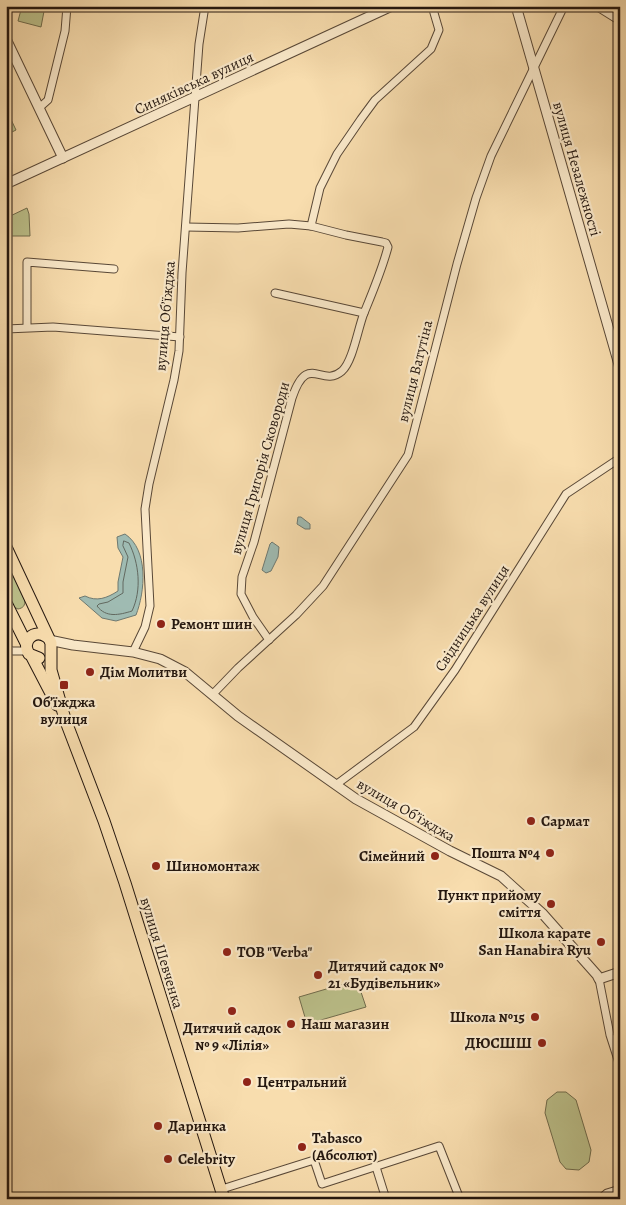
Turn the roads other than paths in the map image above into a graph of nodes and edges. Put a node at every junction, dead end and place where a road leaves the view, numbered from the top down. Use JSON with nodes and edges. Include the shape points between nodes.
{"nodes":[{"id":1,"x":67,"y":6,"type":"edge"},
{"id":2,"x":205,"y":6,"type":"edge"},
{"id":3,"x":392,"y":6,"type":"edge"},
{"id":4,"x":432,"y":6,"type":"edge"},
{"id":5,"x":516,"y":6,"type":"edge"},
{"id":6,"x":564,"y":6,"type":"edge"},
{"id":7,"x":596,"y":6,"type":"edge"},
{"id":8,"x":620,"y":21,"type":"edge"},
{"id":9,"x":6,"y":39,"type":"edge"},
{"id":10,"x":534,"y":68,"type":"junction"},
{"id":11,"x":195,"y":98,"type":"junction"},
{"id":12,"x":39,"y":108,"type":"junction"},
{"id":13,"x":63,"y":158,"type":"junction"},
{"id":14,"x":6,"y":184,"type":"edge"},
{"id":15,"x":311,"y":226,"type":"junction"},
{"id":16,"x":186,"y":227,"type":"junction"},
{"id":17,"x":114,"y":269,"type":"dead end"},
{"id":18,"x":275,"y":293,"type":"dead end"},
{"id":19,"x":364,"y":313,"type":"junction"},
{"id":20,"x":27,"y":328,"type":"junction"},
{"id":21,"x":6,"y":329,"type":"edge"},
{"id":22,"x":180,"y":336,"type":"junction"},
{"id":23,"x":620,"y":368,"type":"edge"},
{"id":24,"x":620,"y":458,"type":"edge"},
{"id":25,"x":6,"y":547,"type":"edge"},
{"id":26,"x":6,"y":603,"type":"edge"},
{"id":27,"x":268,"y":640,"type":"junction"},
{"id":28,"x":49,"y":644,"type":"junction"},
{"id":29,"x":8,"y":649,"type":"edge"},
{"id":30,"x":28,"y":649,"type":"junction"},
{"id":31,"x":133,"y":652,"type":"junction"},
{"id":32,"x":213,"y":694,"type":"junction"},
{"id":33,"x":65,"y":719,"type":"junction"},
{"id":34,"x":337,"y":784,"type":"junction"},
{"id":35,"x":620,"y":972,"type":"edge"},
{"id":36,"x":599,"y":979,"type":"junction"},
{"id":37,"x":620,"y":1066,"type":"edge"},
{"id":38,"x":376,"y":1167,"type":"junction"},
{"id":39,"x":620,"y":1189,"type":"edge"},
{"id":40,"x":223,"y":1194,"type":"edge"},
{"id":41,"x":386,"y":1199,"type":"edge"},
{"id":42,"x":460,"y":1199,"type":"edge"},
{"id":43,"x":600,"y":1199,"type":"edge"}],
"edges":[{"from":1,"to":12,"type":"street","via":[[66,31],[48,100]]},
{"from":2,"to":11,"type":"street","name":"вулиця Обʼїжджа"},
{"from":3,"to":11,"type":"street","name":"Синяківська вулиця"},
{"from":4,"to":15,"type":"street","via":[[439,30],[431,49],[375,100],[360,119],[320,188]]},
{"from":5,"to":10,"type":"street","name":"вулиця Незалежності"},
{"from":6,"to":10,"type":"street","name":"вулиця Ватутіна"},
{"from":7,"to":8,"type":"street"},
{"from":9,"to":12,"type":"street"},
{"from":10,"to":23,"type":"street","name":"вулиця Незалежності"},
{"from":10,"to":27,"type":"street","name":"вулиця Ватутіна","via":[[491,156],[476,198],[408,455],[323,586]]},
{"from":11,"to":13,"type":"street","name":"Синяківська вулиця"},
{"from":11,"to":16,"type":"street","name":"вулиця Обʼїжджа"},
{"from":12,"to":13,"type":"street"},
{"from":13,"to":14,"type":"street","name":"Синяківська вулиця"},
{"from":15,"to":16,"type":"street","name":"вулиця Григорія Сковороди"},
{"from":15,"to":19,"type":"street","name":"вулиця Григорія Сковороди","via":[[388,247]]},
{"from":16,"to":22,"type":"street","name":"вулиця Обʼїжджа"},
{"from":17,"to":20,"type":"street","via":[[27,262]]},
{"from":18,"to":19,"type":"street"},
{"from":19,"to":27,"type":"street","name":"вулиця Григорія Сковороди","via":[[343,370],[329,376],[304,374],[296,384],[286,416],[242,577],[241,594]]},
{"from":20,"to":21,"type":"street"},
{"from":20,"to":22,"type":"street"},
{"from":22,"to":31,"type":"street","name":"вулиця Обʼїжджа","via":[[174,380],[146,499],[150,606],[145,627]]},
{"from":24,"to":34,"type":"street","name":"Свідницька вулиця","via":[[566,494],[455,670],[414,727]]},
{"from":25,"to":28,"type":"main road","name":"вулиця Шевченка"},
{"from":26,"to":30,"type":"main road","name":"вулиця Шевченка"},
{"from":27,"to":32,"type":"street","name":"вулиця Ватутіна"},
{"from":28,"to":30,"type":"main road","via":[[42,658]]},
{"from":28,"to":30,"type":"main road","via":[[41,634],[35,634],[29,638]]},
{"from":28,"to":31,"type":"street","name":"вулиця Обʼїжджа"},
{"from":28,"to":33,"type":"main road","name":"вулиця Шевченка","via":[[51,670]]},
{"from":29,"to":30,"type":"street","via":[[18,645]]},
{"from":30,"to":33,"type":"main road","name":"вулиця Шевченка"},
{"from":31,"to":32,"type":"street","name":"вулиця Обʼїжджа","via":[[175,666]]},
{"from":32,"to":34,"type":"street","name":"вулиця Обʼїжджа","via":[[238,716]]},
{"from":33,"to":40,"type":"main road","name":"вулиця Шевченка","via":[[125,883]]},
{"from":34,"to":36,"type":"street","name":"вулиця Обʼїжджа","via":[[388,817],[501,876],[555,926]]},
{"from":35,"to":36,"type":"street"},
{"from":36,"to":37,"type":"street","name":"вулиця Обʼїжджа"},
{"from":38,"to":40,"type":"street","via":[[322,1184],[314,1160]]},
{"from":38,"to":41,"type":"street"},
{"from":38,"to":42,"type":"street","via":[[439,1146]]},
{"from":39,"to":43,"type":"street","via":[[606,1193]]}]}
